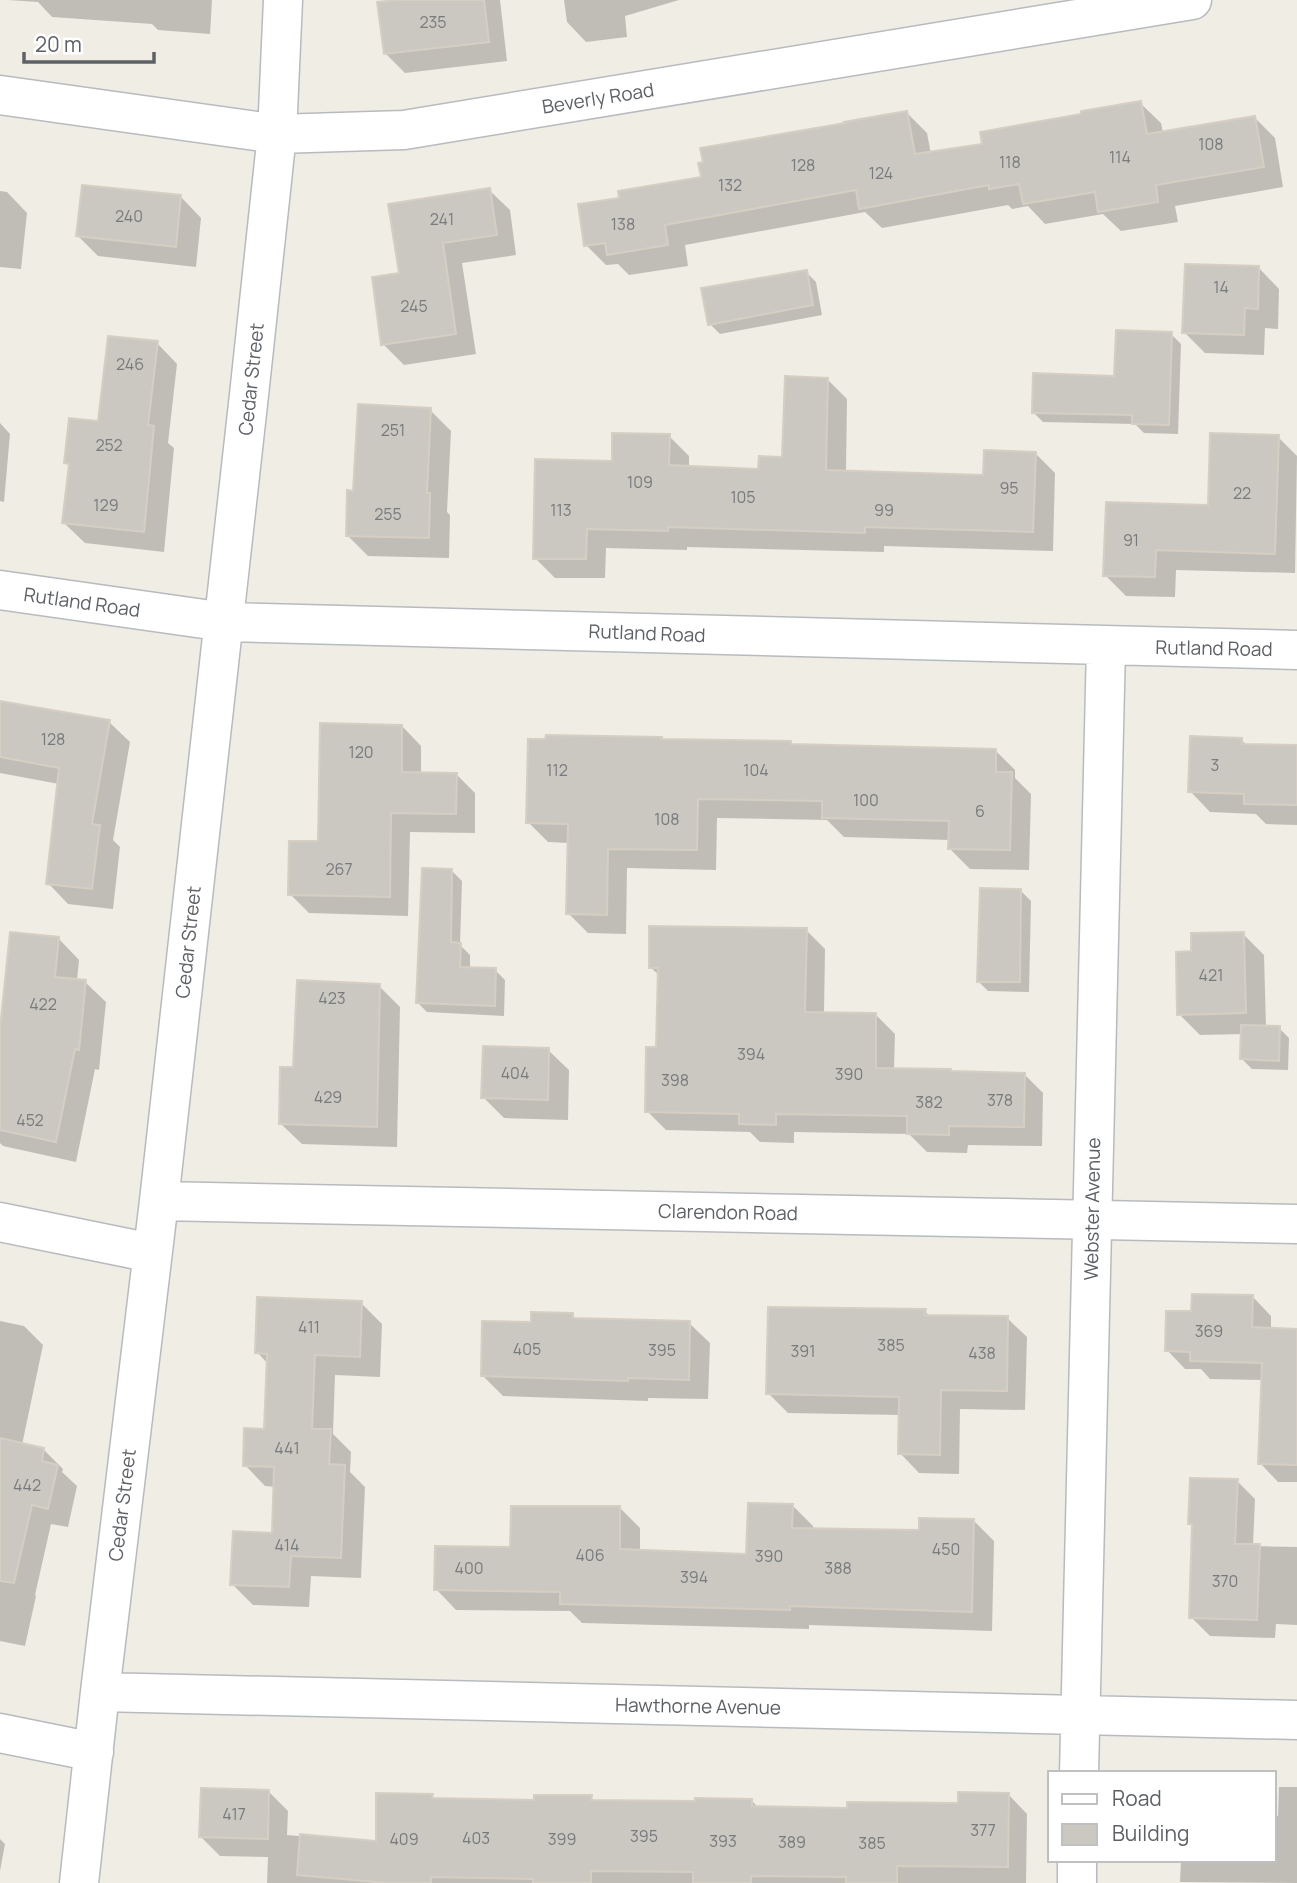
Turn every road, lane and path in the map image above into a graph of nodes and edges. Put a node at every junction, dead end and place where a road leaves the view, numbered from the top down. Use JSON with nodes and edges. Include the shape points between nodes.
{"nodes":[{"id":1,"x":283,"y":0,"type":"edge"},
{"id":2,"x":1192,"y":0,"type":"edge"},
{"id":3,"x":0,"y":95,"type":"edge"},
{"id":4,"x":277,"y":134,"type":"junction"},
{"id":5,"x":0,"y":590,"type":"edge"},
{"id":6,"x":225,"y":622,"type":"junction"},
{"id":7,"x":1106,"y":646,"type":"junction"},
{"id":8,"x":1297,"y":650,"type":"edge"},
{"id":9,"x":159,"y":1201,"type":"junction"},
{"id":10,"x":1091,"y":1220,"type":"junction"},
{"id":11,"x":0,"y":1222,"type":"edge"},
{"id":12,"x":1297,"y":1224,"type":"edge"},
{"id":13,"x":152,"y":1253,"type":"junction"},
{"id":14,"x":100,"y":1692,"type":"junction"},
{"id":15,"x":1081,"y":1715,"type":"junction"},
{"id":16,"x":1297,"y":1720,"type":"edge"},
{"id":17,"x":0,"y":1733,"type":"edge"},
{"id":18,"x":93,"y":1752,"type":"junction"},
{"id":19,"x":1079,"y":1771,"type":"edge"},
{"id":20,"x":1077,"y":1862,"type":"edge"},
{"id":21,"x":79,"y":1883,"type":"edge"},
{"id":22,"x":1077,"y":1883,"type":"edge"}],
"edges":[{"from":1,"to":4,"type":"street","name":"Cedar Street"},
{"from":2,"to":4,"type":"street","name":"Beverly Road","via":[[404,130]]},
{"from":3,"to":4,"type":"street","name":"Beverly Road"},
{"from":4,"to":6,"type":"street","name":"Cedar Street"},
{"from":5,"to":6,"type":"street","name":"Rutland Road"},
{"from":6,"to":7,"type":"street","name":"Rutland Road"},
{"from":6,"to":9,"type":"street","name":"Cedar Street"},
{"from":7,"to":8,"type":"street","name":"Rutland Road"},
{"from":7,"to":10,"type":"street","name":"Webster Avenue"},
{"from":9,"to":10,"type":"street","name":"Clarendon Road"},
{"from":9,"to":13,"type":"street","name":"Cedar Street"},
{"from":10,"to":12,"type":"street","name":"Clarendon Road"},
{"from":10,"to":15,"type":"street","name":"Webster Avenue"},
{"from":11,"to":13,"type":"street"},
{"from":13,"to":14,"type":"street","name":"Cedar Street"},
{"from":14,"to":15,"type":"street","name":"Hawthorne Avenue"},
{"from":14,"to":18,"type":"street","name":"Cedar Street"},
{"from":15,"to":16,"type":"street","name":"Hawthorne Avenue"},
{"from":15,"to":19,"type":"street","name":"Webster Avenue"},
{"from":17,"to":18,"type":"street"},
{"from":18,"to":21,"type":"street","name":"Cedar Street"},
{"from":20,"to":22,"type":"street"}]}
